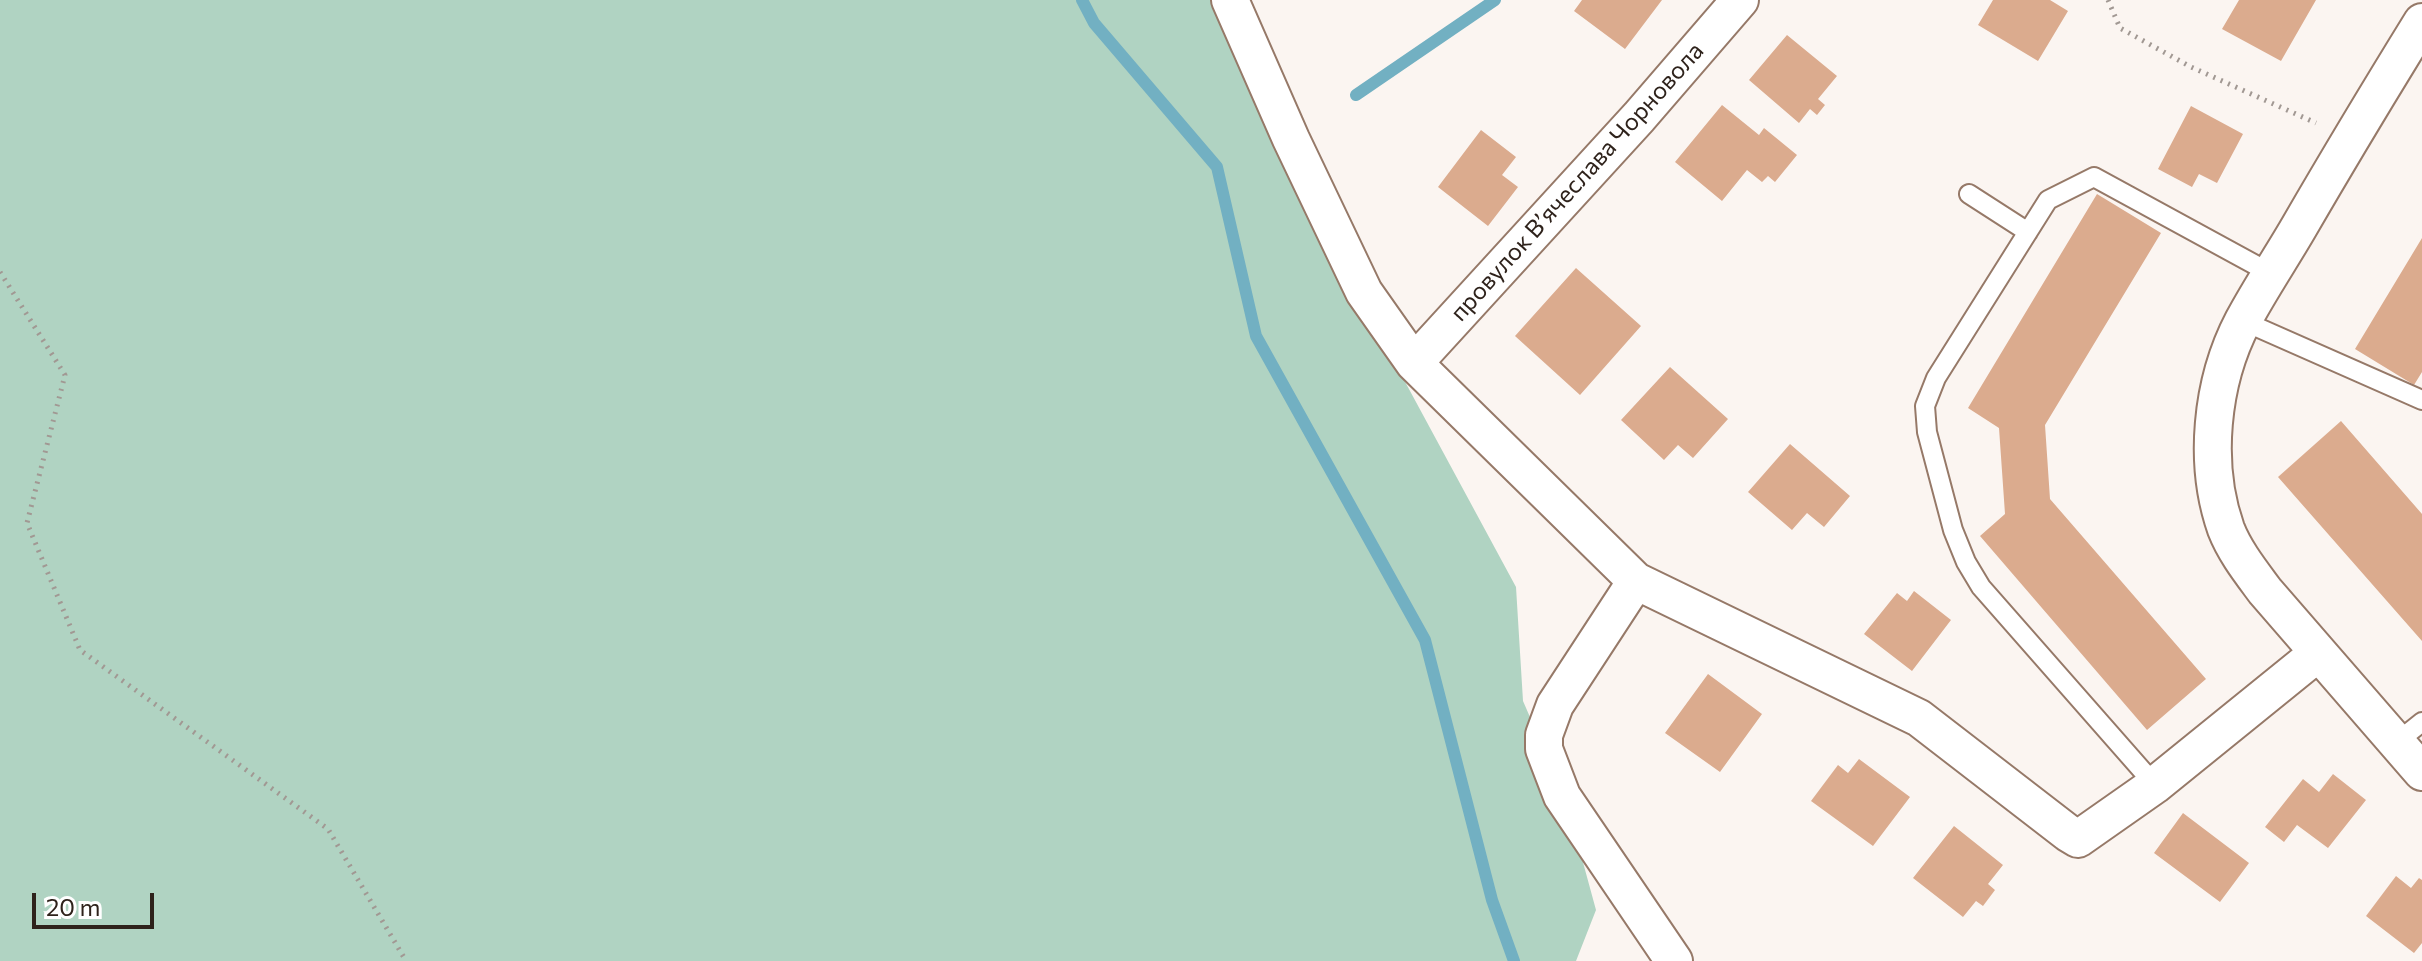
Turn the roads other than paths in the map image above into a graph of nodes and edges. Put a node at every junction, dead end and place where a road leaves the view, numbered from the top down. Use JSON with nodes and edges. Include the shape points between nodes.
{"nodes":[{"id":1,"x":1230,"y":0,"type":"edge"},
{"id":2,"x":1740,"y":0,"type":"edge"},
{"id":3,"x":2422,"y":22,"type":"edge"},
{"id":4,"x":1969,"y":194,"type":"dead end"},
{"id":5,"x":2028,"y":232,"type":"junction"},
{"id":6,"x":2272,"y":274,"type":"junction"},
{"id":7,"x":2243,"y":321,"type":"junction"},
{"id":8,"x":1414,"y":363,"type":"junction"},
{"id":9,"x":2422,"y":400,"type":"edge"},
{"id":10,"x":1636,"y":581,"type":"junction"},
{"id":11,"x":2318,"y":653,"type":"junction"},
{"id":12,"x":2409,"y":732,"type":"edge"},
{"id":13,"x":2422,"y":772,"type":"edge"},
{"id":14,"x":2155,"y":785,"type":"junction"},
{"id":15,"x":1674,"y":961,"type":"edge"}],
"edges":[{"from":1,"to":8,"type":"street","via":[[1364,292]]},
{"from":2,"to":8,"type":"street","name":"провулок Вʼячеслава Чорновола"},
{"from":3,"to":6,"type":"street"},
{"from":4,"to":5,"type":"lane"},
{"from":5,"to":6,"type":"lane","via":[[2048,200],[2094,177]]},
{"from":5,"to":14,"type":"lane","via":[[1936,378],[1925,406],[1927,432],[1953,530],[1981,587]]},
{"from":6,"to":7,"type":"street"},
{"from":7,"to":9,"type":"lane"},
{"from":7,"to":11,"type":"street","via":[[2217,401],[2217,493],[2227,531],[2242,559]]},
{"from":8,"to":10,"type":"street"},
{"from":10,"to":14,"type":"street","via":[[1919,718],[2078,839]]},
{"from":10,"to":15,"type":"street","via":[[1555,705],[1544,749],[1562,796]]},
{"from":11,"to":12,"type":"street"},
{"from":11,"to":14,"type":"street"},
{"from":12,"to":13,"type":"street"}]}
